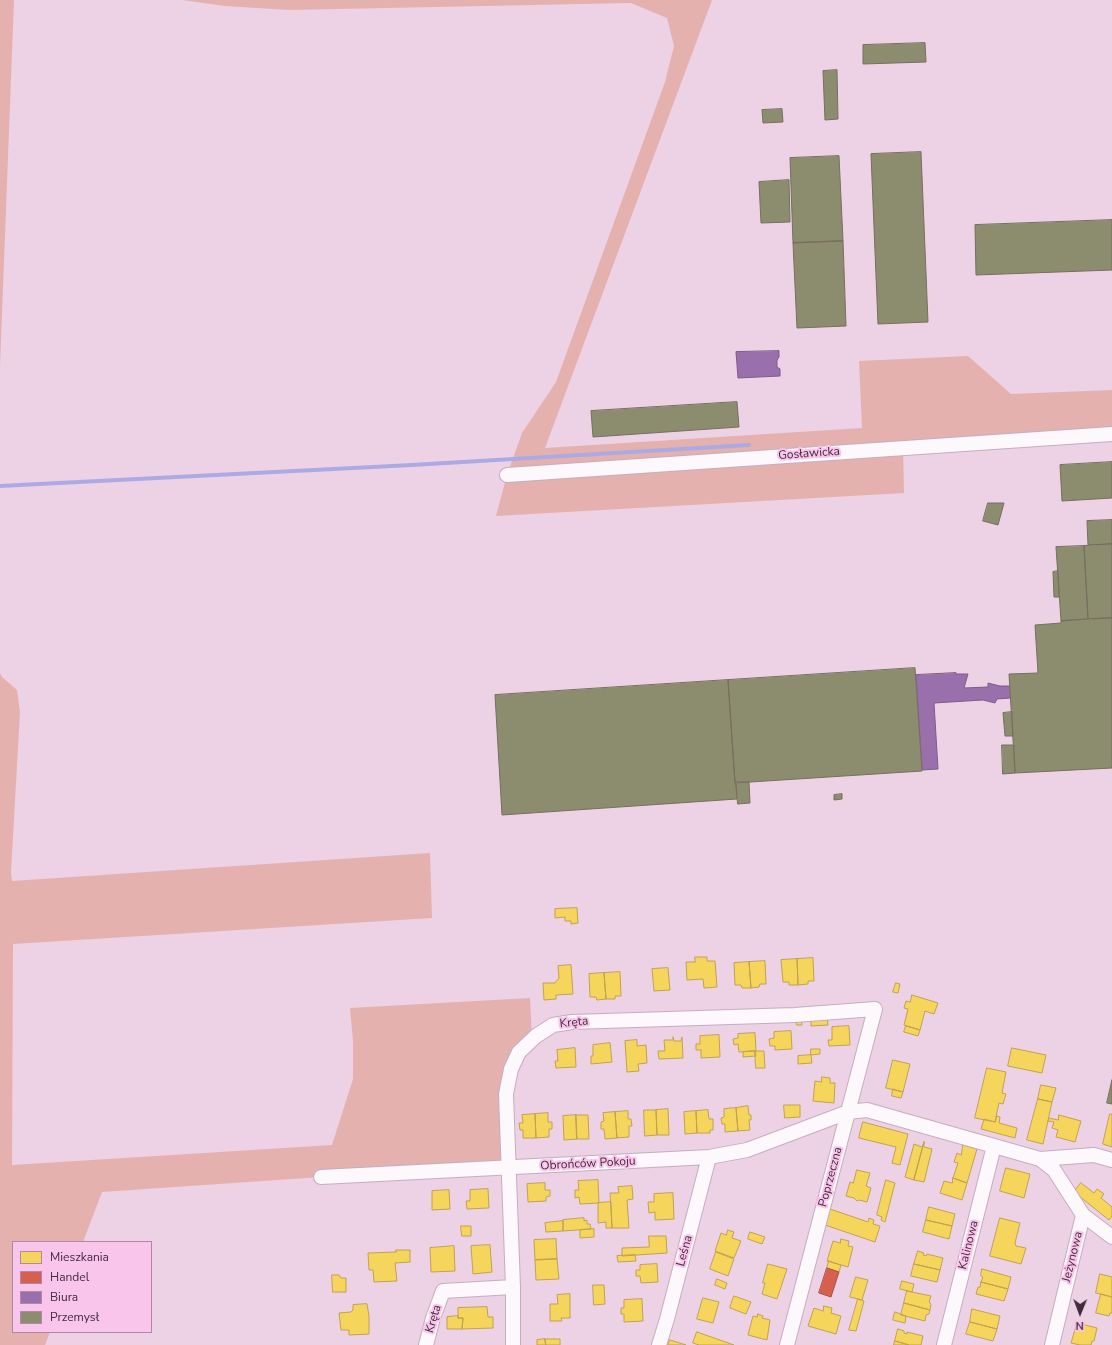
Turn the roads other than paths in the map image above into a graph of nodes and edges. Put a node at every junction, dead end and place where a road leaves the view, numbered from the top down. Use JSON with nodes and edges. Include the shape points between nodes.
{"nodes":[{"id":1,"x":1112,"y":434,"type":"edge"},
{"id":2,"x":507,"y":475,"type":"dead end"},
{"id":3,"x":875,"y":1009,"type":"joint"},
{"id":4,"x":848,"y":1112,"type":"junction"},
{"id":5,"x":994,"y":1146,"type":"junction"},
{"id":6,"x":710,"y":1156,"type":"junction"},
{"id":7,"x":1040,"y":1159,"type":"junction"},
{"id":8,"x":1112,"y":1160,"type":"edge"},
{"id":9,"x":509,"y":1168,"type":"junction"},
{"id":10,"x":322,"y":1177,"type":"dead end"},
{"id":11,"x":1084,"y":1215,"type":"junction"},
{"id":12,"x":1112,"y":1237,"type":"edge"},
{"id":13,"x":513,"y":1287,"type":"junction"},
{"id":14,"x":426,"y":1345,"type":"edge"},
{"id":15,"x":513,"y":1345,"type":"edge"},
{"id":16,"x":659,"y":1345,"type":"edge"},
{"id":17,"x":787,"y":1345,"type":"edge"},
{"id":18,"x":944,"y":1345,"type":"edge"},
{"id":19,"x":1052,"y":1345,"type":"edge"}],
"edges":[{"from":1,"to":2,"type":"street","name":"Gosławicka"},
{"from":3,"to":4,"type":"street","name":"Poprzeczna"},
{"from":3,"to":9,"type":"street","name":"Kręta","via":[[795,1015],[572,1022],[553,1025],[519,1052],[511,1069],[506,1094]]},
{"from":4,"to":5,"type":"street","name":"Obrońców Pokoju","via":[[867,1110]]},
{"from":4,"to":6,"type":"street","name":"Obrońców Pokoju","via":[[747,1150]]},
{"from":4,"to":17,"type":"street","name":"Poprzeczna"},
{"from":5,"to":7,"type":"street","name":"Obrońców Pokoju"},
{"from":5,"to":18,"type":"street","name":"Kalinowa"},
{"from":6,"to":9,"type":"street","name":"Obrońców Pokoju"},
{"from":6,"to":16,"type":"street","name":"Leśna"},
{"from":7,"to":8,"type":"street","via":[[1094,1155]]},
{"from":7,"to":11,"type":"street","via":[[1054,1170]]},
{"from":9,"to":10,"type":"street","name":"Obrońców Pokoju"},
{"from":9,"to":13,"type":"street","name":"Kręta"},
{"from":11,"to":12,"type":"street"},
{"from":11,"to":19,"type":"street","name":"Jeżynowa"},
{"from":13,"to":14,"type":"street","name":"Kręta","via":[[443,1291]]},
{"from":13,"to":15,"type":"street","name":"Kręta"}]}
